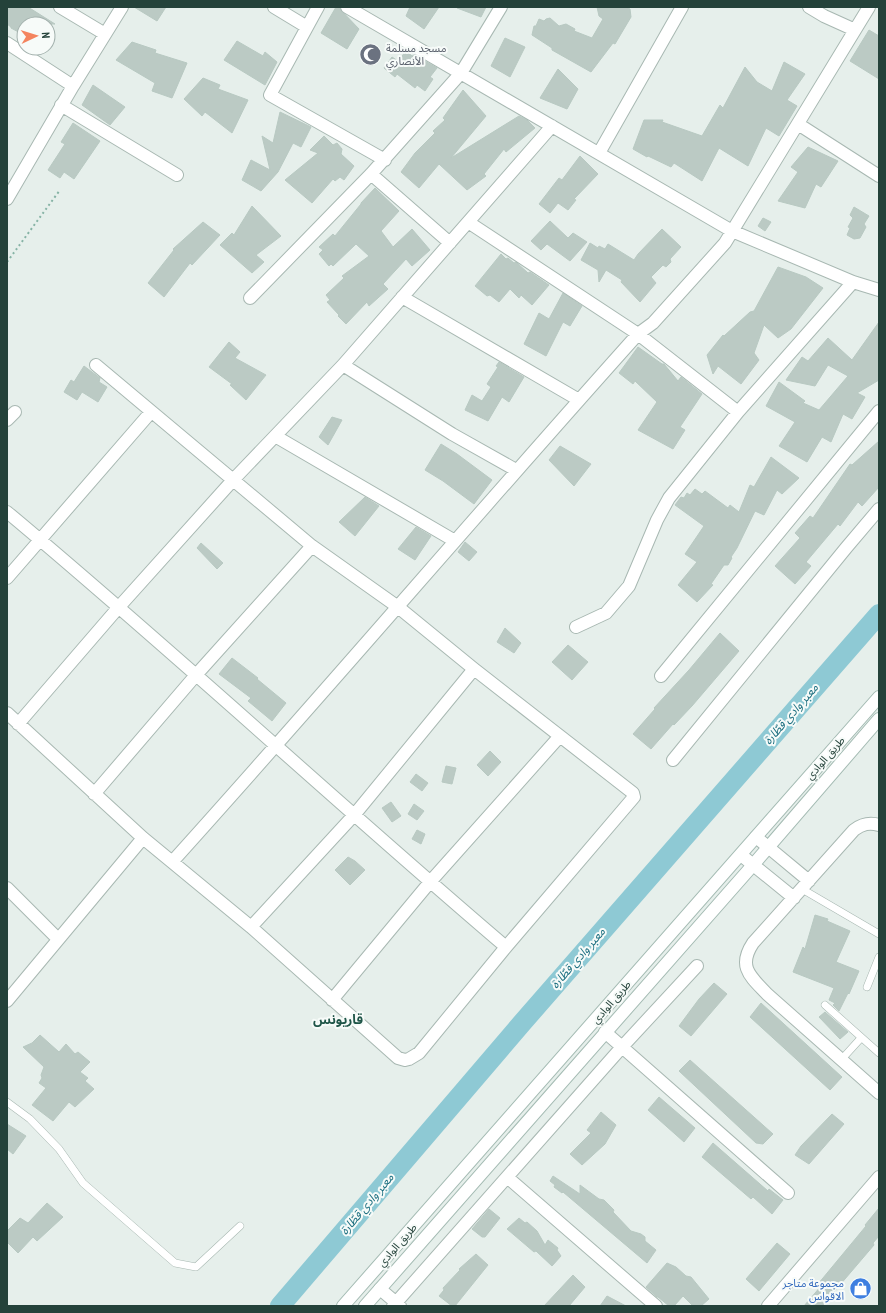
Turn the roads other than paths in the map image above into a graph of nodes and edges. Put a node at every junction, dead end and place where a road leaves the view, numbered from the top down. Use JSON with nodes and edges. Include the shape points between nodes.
{"nodes":[{"id":1,"x":60,"y":7,"type":"edge"},
{"id":2,"x":122,"y":7,"type":"edge"},
{"id":3,"x":274,"y":7,"type":"edge"},
{"id":4,"x":318,"y":7,"type":"edge"},
{"id":5,"x":347,"y":7,"type":"edge"},
{"id":6,"x":501,"y":7,"type":"edge"},
{"id":7,"x":682,"y":7,"type":"edge"},
{"id":8,"x":809,"y":7,"type":"edge"},
{"id":9,"x":869,"y":7,"type":"edge"},
{"id":10,"x":307,"y":27,"type":"junction"},
{"id":11,"x":855,"y":30,"type":"junction"},
{"id":12,"x":105,"y":34,"type":"junction"},
{"id":13,"x":7,"y":43,"type":"edge"},
{"id":14,"x":461,"y":74,"type":"junction"},
{"id":15,"x":73,"y":86,"type":"junction"},
{"id":16,"x":61,"y":105,"type":"junction"},
{"id":17,"x":798,"y":124,"type":"junction"},
{"id":18,"x":552,"y":126,"type":"junction"},
{"id":19,"x":599,"y":153,"type":"junction"},
{"id":20,"x":385,"y":160,"type":"junction"},
{"id":21,"x":177,"y":174,"type":"dead end"},
{"id":22,"x":371,"y":174,"type":"junction"},
{"id":23,"x":879,"y":176,"type":"edge"},
{"id":24,"x":7,"y":200,"type":"edge"},
{"id":25,"x":468,"y":222,"type":"junction"},
{"id":26,"x":732,"y":231,"type":"junction"},
{"id":27,"x":450,"y":243,"type":"junction"},
{"id":28,"x":853,"y":282,"type":"junction"},
{"id":29,"x":879,"y":290,"type":"edge"},
{"id":30,"x":402,"y":297,"type":"junction"},
{"id":31,"x":250,"y":298,"type":"dead end"},
{"id":32,"x":638,"y":334,"type":"junction"},
{"id":33,"x":96,"y":365,"type":"dead end"},
{"id":34,"x":343,"y":365,"type":"junction"},
{"id":35,"x":579,"y":400,"type":"junction"},
{"id":36,"x":879,"y":411,"type":"edge"},
{"id":37,"x":152,"y":412,"type":"junction"},
{"id":38,"x":738,"y":412,"type":"junction"},
{"id":39,"x":275,"y":436,"type":"junction"},
{"id":40,"x":516,"y":470,"type":"junction"},
{"id":41,"x":233,"y":480,"type":"junction"},
{"id":42,"x":879,"y":509,"type":"edge"},
{"id":43,"x":7,"y":512,"type":"edge"},
{"id":44,"x":41,"y":540,"type":"junction"},
{"id":45,"x":455,"y":541,"type":"junction"},
{"id":46,"x":312,"y":546,"type":"junction"},
{"id":47,"x":7,"y":578,"type":"edge"},
{"id":48,"x":398,"y":607,"type":"junction"},
{"id":49,"x":118,"y":608,"type":"junction"},
{"id":50,"x":576,"y":628,"type":"dead end"},
{"id":51,"x":474,"y":669,"type":"junction"},
{"id":52,"x":196,"y":675,"type":"junction"},
{"id":53,"x":661,"y":676,"type":"dead end"},
{"id":54,"x":879,"y":697,"type":"edge"},
{"id":55,"x":7,"y":713,"type":"edge"},
{"id":56,"x":879,"y":719,"type":"edge"},
{"id":57,"x":18,"y":724,"type":"junction"},
{"id":58,"x":560,"y":736,"type":"junction"},
{"id":59,"x":276,"y":746,"type":"junction"},
{"id":60,"x":673,"y":760,"type":"dead end"},
{"id":61,"x":94,"y":794,"type":"junction"},
{"id":62,"x":354,"y":814,"type":"junction"},
{"id":63,"x":879,"y":825,"type":"edge"},
{"id":64,"x":756,"y":837,"type":"junction"},
{"id":65,"x":143,"y":838,"type":"junction"},
{"id":66,"x":768,"y":847,"type":"junction"},
{"id":67,"x":741,"y":855,"type":"junction"},
{"id":68,"x":172,"y":862,"type":"junction"},
{"id":69,"x":753,"y":864,"type":"junction"},
{"id":70,"x":430,"y":882,"type":"junction"},
{"id":71,"x":805,"y":885,"type":"junction"},
{"id":72,"x":7,"y":888,"type":"edge"},
{"id":73,"x":794,"y":898,"type":"junction"},
{"id":74,"x":251,"y":927,"type":"junction"},
{"id":75,"x":879,"y":934,"type":"edge"},
{"id":76,"x":58,"y":938,"type":"junction"},
{"id":77,"x":506,"y":947,"type":"junction"},
{"id":78,"x":879,"y":957,"type":"edge"},
{"id":79,"x":697,"y":966,"type":"dead end"},
{"id":80,"x":867,"y":986,"type":"dead end"},
{"id":81,"x":332,"y":1000,"type":"junction"},
{"id":82,"x":7,"y":1001,"type":"edge"},
{"id":83,"x":825,"y":1005,"type":"dead end"},
{"id":84,"x":605,"y":1032,"type":"junction"},
{"id":85,"x":861,"y":1038,"type":"junction"},
{"id":86,"x":622,"y":1047,"type":"junction"},
{"id":87,"x":879,"y":1053,"type":"edge"},
{"id":88,"x":841,"y":1060,"type":"junction"},
{"id":89,"x":879,"y":1093,"type":"edge"},
{"id":90,"x":7,"y":1102,"type":"edge"},
{"id":91,"x":491,"y":1138,"type":"junction"},
{"id":92,"x":503,"y":1148,"type":"junction"},
{"id":93,"x":508,"y":1177,"type":"junction"},
{"id":94,"x":879,"y":1178,"type":"edge"},
{"id":95,"x":788,"y":1193,"type":"dead end"},
{"id":96,"x":240,"y":1226,"type":"dead end"},
{"id":97,"x":380,"y":1289,"type":"junction"},
{"id":98,"x":396,"y":1305,"type":"edge"},
{"id":99,"x":343,"y":1306,"type":"edge"},
{"id":100,"x":365,"y":1306,"type":"edge"},
{"id":101,"x":656,"y":1306,"type":"edge"},
{"id":102,"x":768,"y":1306,"type":"edge"}],
"edges":[{"from":1,"to":12,"type":"street"},
{"from":2,"to":12,"type":"street"},
{"from":3,"to":10,"type":"street"},
{"from":4,"to":10,"type":"street"},
{"from":5,"to":14,"type":"street"},
{"from":6,"to":14,"type":"street"},
{"from":7,"to":19,"type":"street"},
{"from":8,"to":11,"type":"street"},
{"from":9,"to":11,"type":"street"},
{"from":10,"to":20,"type":"street","via":[[270,95]]},
{"from":11,"to":17,"type":"street"},
{"from":12,"to":15,"type":"street"},
{"from":13,"to":15,"type":"street"},
{"from":14,"to":18,"type":"street"},
{"from":14,"to":20,"type":"street"},
{"from":15,"to":16,"type":"street"},
{"from":16,"to":21,"type":"street"},
{"from":16,"to":24,"type":"street"},
{"from":17,"to":23,"type":"street"},
{"from":17,"to":26,"type":"street"},
{"from":18,"to":19,"type":"street"},
{"from":18,"to":25,"type":"street"},
{"from":19,"to":26,"type":"street"},
{"from":20,"to":22,"type":"street"},
{"from":22,"to":27,"type":"street"},
{"from":22,"to":31,"type":"street"},
{"from":25,"to":27,"type":"street"},
{"from":25,"to":32,"type":"street"},
{"from":26,"to":28,"type":"street"},
{"from":26,"to":32,"type":"street","via":[[725,243],[658,318]]},
{"from":27,"to":30,"type":"street"},
{"from":28,"to":29,"type":"street"},
{"from":28,"to":38,"type":"street"},
{"from":30,"to":34,"type":"street"},
{"from":30,"to":35,"type":"street"},
{"from":32,"to":35,"type":"street"},
{"from":32,"to":38,"type":"street"},
{"from":33,"to":37,"type":"street"},
{"from":34,"to":39,"type":"street"},
{"from":34,"to":40,"type":"street","via":[[452,434]]},
{"from":35,"to":40,"type":"street"},
{"from":36,"to":53,"type":"street"},
{"from":37,"to":41,"type":"street"},
{"from":37,"to":44,"type":"street"},
{"from":38,"to":50,"type":"street","via":[[669,498],[629,586],[606,613]]},
{"from":39,"to":41,"type":"street"},
{"from":39,"to":45,"type":"street"},
{"from":40,"to":45,"type":"street"},
{"from":41,"to":46,"type":"street"},
{"from":41,"to":49,"type":"street"},
{"from":42,"to":60,"type":"street"},
{"from":43,"to":44,"type":"street"},
{"from":44,"to":47,"type":"street"},
{"from":44,"to":49,"type":"street"},
{"from":45,"to":48,"type":"street"},
{"from":46,"to":48,"type":"street"},
{"from":46,"to":52,"type":"street"},
{"from":48,"to":51,"type":"street"},
{"from":48,"to":59,"type":"street"},
{"from":49,"to":52,"type":"street"},
{"from":49,"to":57,"type":"street"},
{"from":51,"to":58,"type":"street"},
{"from":51,"to":62,"type":"street"},
{"from":52,"to":59,"type":"street"},
{"from":52,"to":61,"type":"street"},
{"from":54,"to":64,"type":"street","name":"طريق الوادي"},
{"from":55,"to":57,"type":"street"},
{"from":56,"to":66,"type":"street","name":"طريق الوادي"},
{"from":57,"to":61,"type":"street"},
{"from":58,"to":70,"type":"street"},
{"from":58,"to":77,"type":"street","via":[[633,793],[634,797]]},
{"from":59,"to":62,"type":"street"},
{"from":59,"to":68,"type":"street"},
{"from":61,"to":65,"type":"street"},
{"from":62,"to":70,"type":"street"},
{"from":62,"to":74,"type":"street"},
{"from":63,"to":71,"type":"street","via":[[862,824],[854,830]]},
{"from":64,"to":66,"type":"street"},
{"from":64,"to":67,"type":"street","name":"طريق الوادي"},
{"from":65,"to":68,"type":"street"},
{"from":65,"to":76,"type":"street"},
{"from":66,"to":69,"type":"street","name":"طريق الوادي"},
{"from":66,"to":71,"type":"street"},
{"from":67,"to":69,"type":"street"},
{"from":67,"to":91,"type":"street","name":"طريق الوادي"},
{"from":68,"to":74,"type":"street"},
{"from":69,"to":73,"type":"street"},
{"from":69,"to":84,"type":"street","name":"طريق الوادي"},
{"from":70,"to":77,"type":"street"},
{"from":70,"to":81,"type":"street"},
{"from":71,"to":73,"type":"street"},
{"from":71,"to":75,"type":"lane"},
{"from":72,"to":76,"type":"street"},
{"from":73,"to":88,"type":"street","via":[[748,950],[746,969],[778,1005]]},
{"from":74,"to":81,"type":"street"},
{"from":76,"to":82,"type":"street"},
{"from":77,"to":81,"type":"street","via":[[419,1053],[409,1059],[398,1058]]},
{"from":78,"to":80,"type":"lane"},
{"from":79,"to":86,"type":"street"},
{"from":83,"to":85,"type":"lane"},
{"from":84,"to":86,"type":"street"},
{"from":84,"to":92,"type":"street","name":"طريق الوادي"},
{"from":85,"to":87,"type":"lane"},
{"from":85,"to":88,"type":"lane"},
{"from":86,"to":93,"type":"street"},
{"from":86,"to":95,"type":"street"},
{"from":88,"to":89,"type":"street"},
{"from":90,"to":96,"type":"lane","via":[[30,1120],[59,1149],[83,1183],[175,1262],[196,1267]]},
{"from":91,"to":92,"type":"street"},
{"from":91,"to":99,"type":"street","name":"طريق الوادي"},
{"from":92,"to":97,"type":"street","name":"طريق الوادي"},
{"from":93,"to":98,"type":"street"},
{"from":93,"to":101,"type":"street"},
{"from":94,"to":102,"type":"street"},
{"from":97,"to":98,"type":"street"},
{"from":97,"to":100,"type":"street","name":"طريق الوادي"}]}
